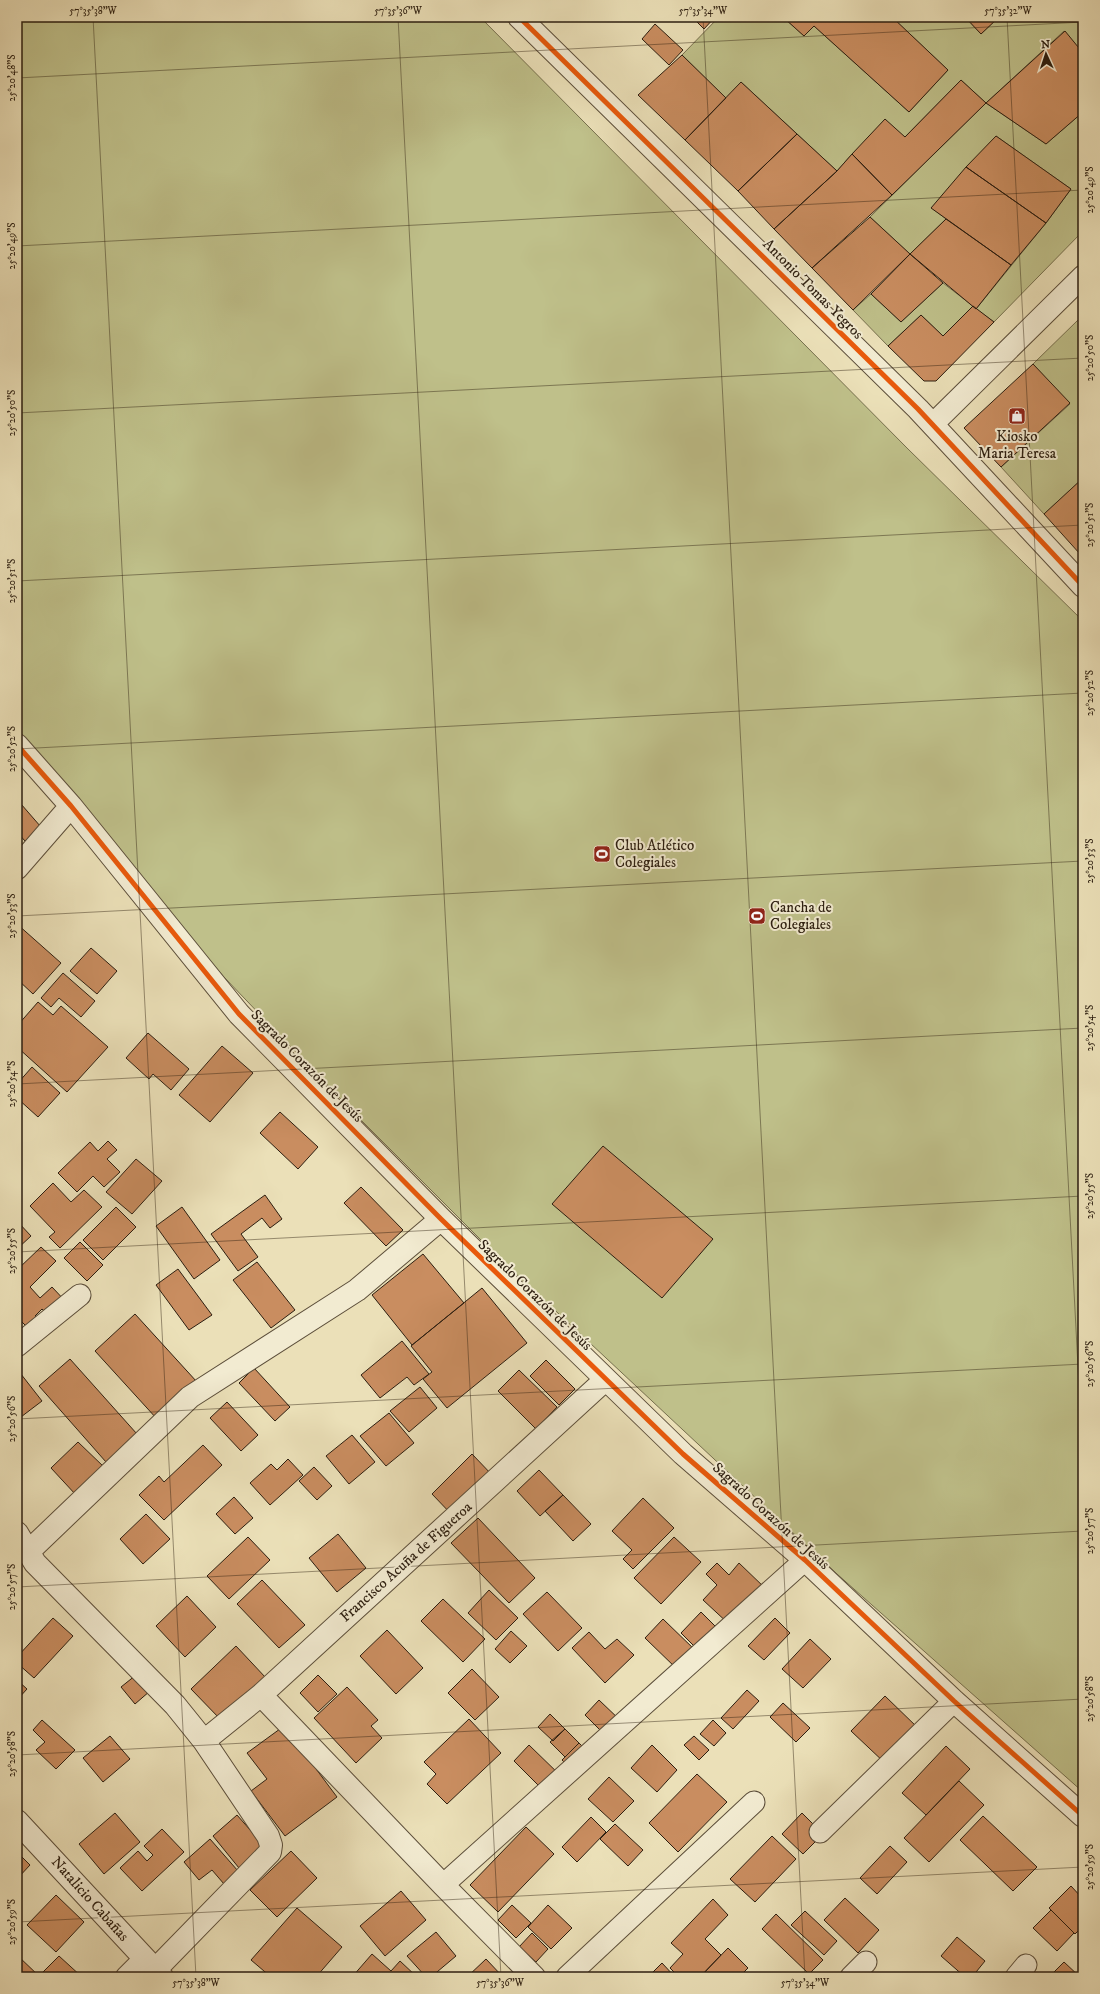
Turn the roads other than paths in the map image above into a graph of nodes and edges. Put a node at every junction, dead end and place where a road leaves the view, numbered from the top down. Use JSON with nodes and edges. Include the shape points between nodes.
{"nodes":[{"id":1,"x":519,"y":17,"type":"edge"},
{"id":2,"x":1083,"y":276,"type":"edge"},
{"id":3,"x":933,"y":424,"type":"junction"},
{"id":4,"x":1080,"y":577,"type":"edge"},
{"id":5,"x":17,"y":745,"type":"edge"},
{"id":6,"x":71,"y":806,"type":"junction"},
{"id":7,"x":17,"y":868,"type":"edge"},
{"id":8,"x":441,"y":1219,"type":"junction"},
{"id":9,"x":80,"y":1295,"type":"dead end"},
{"id":10,"x":17,"y":1346,"type":"edge"},
{"id":11,"x":606,"y":1380,"type":"junction"},
{"id":12,"x":17,"y":1533,"type":"edge"},
{"id":13,"x":28,"y":1552,"type":"junction"},
{"id":14,"x":805,"y":1560,"type":"junction"},
{"id":15,"x":261,"y":1695,"type":"junction"},
{"id":16,"x":954,"y":1700,"type":"junction"},
{"id":17,"x":204,"y":1741,"type":"junction"},
{"id":18,"x":754,"y":1802,"type":"dead end"},
{"id":19,"x":1083,"y":1816,"type":"edge"},
{"id":20,"x":17,"y":1820,"type":"edge"},
{"id":21,"x":820,"y":1832,"type":"dead end"},
{"id":22,"x":443,"y":1886,"type":"junction"},
{"id":23,"x":866,"y":1962,"type":"dead end"},
{"id":24,"x":154,"y":1969,"type":"edge"},
{"id":25,"x":127,"y":1977,"type":"edge"},
{"id":26,"x":534,"y":1977,"type":"edge"},
{"id":27,"x":567,"y":1977,"type":"edge"},
{"id":28,"x":851,"y":1977,"type":"edge"}],
"edges":[{"from":1,"to":3,"type":"street","name":"Antonio Tomas Yegros"},
{"from":2,"to":3,"type":"lane"},
{"from":3,"to":4,"type":"street","name":"Antonio Tomas Yegros"},
{"from":5,"to":6,"type":"street","name":"Sagrado Corazón de Jesús"},
{"from":6,"to":7,"type":"street"},
{"from":6,"to":8,"type":"street","name":"Sagrado Corazón de Jesús","via":[[239,1014]]},
{"from":8,"to":11,"type":"street","name":"Sagrado Corazón de Jesús"},
{"from":8,"to":13,"type":"street","via":[[357,1290],[190,1397]]},
{"from":9,"to":10,"type":"lane"},
{"from":11,"to":14,"type":"street","name":"Sagrado Corazón de Jesús","via":[[683,1454]]},
{"from":11,"to":15,"type":"street","name":"Francisco Acuña de Figueroa"},
{"from":12,"to":13,"type":"street"},
{"from":13,"to":17,"type":"street","via":[[35,1563],[175,1705]]},
{"from":14,"to":16,"type":"street","name":"Sagrado Corazón de Jesús"},
{"from":14,"to":22,"type":"lane"},
{"from":15,"to":17,"type":"street","name":"Francisco Acuña de Figueroa"},
{"from":15,"to":22,"type":"street"},
{"from":16,"to":19,"type":"street","name":"Sagrado Corazón de Jesús"},
{"from":16,"to":21,"type":"lane"},
{"from":17,"to":24,"type":"street","via":[[268,1836],[270,1852]]},
{"from":18,"to":27,"type":"lane"},
{"from":20,"to":24,"type":"street","name":"Natalicio Cabañas"},
{"from":22,"to":26,"type":"street"},
{"from":23,"to":28,"type":"lane"},
{"from":24,"to":25,"type":"street"}]}
